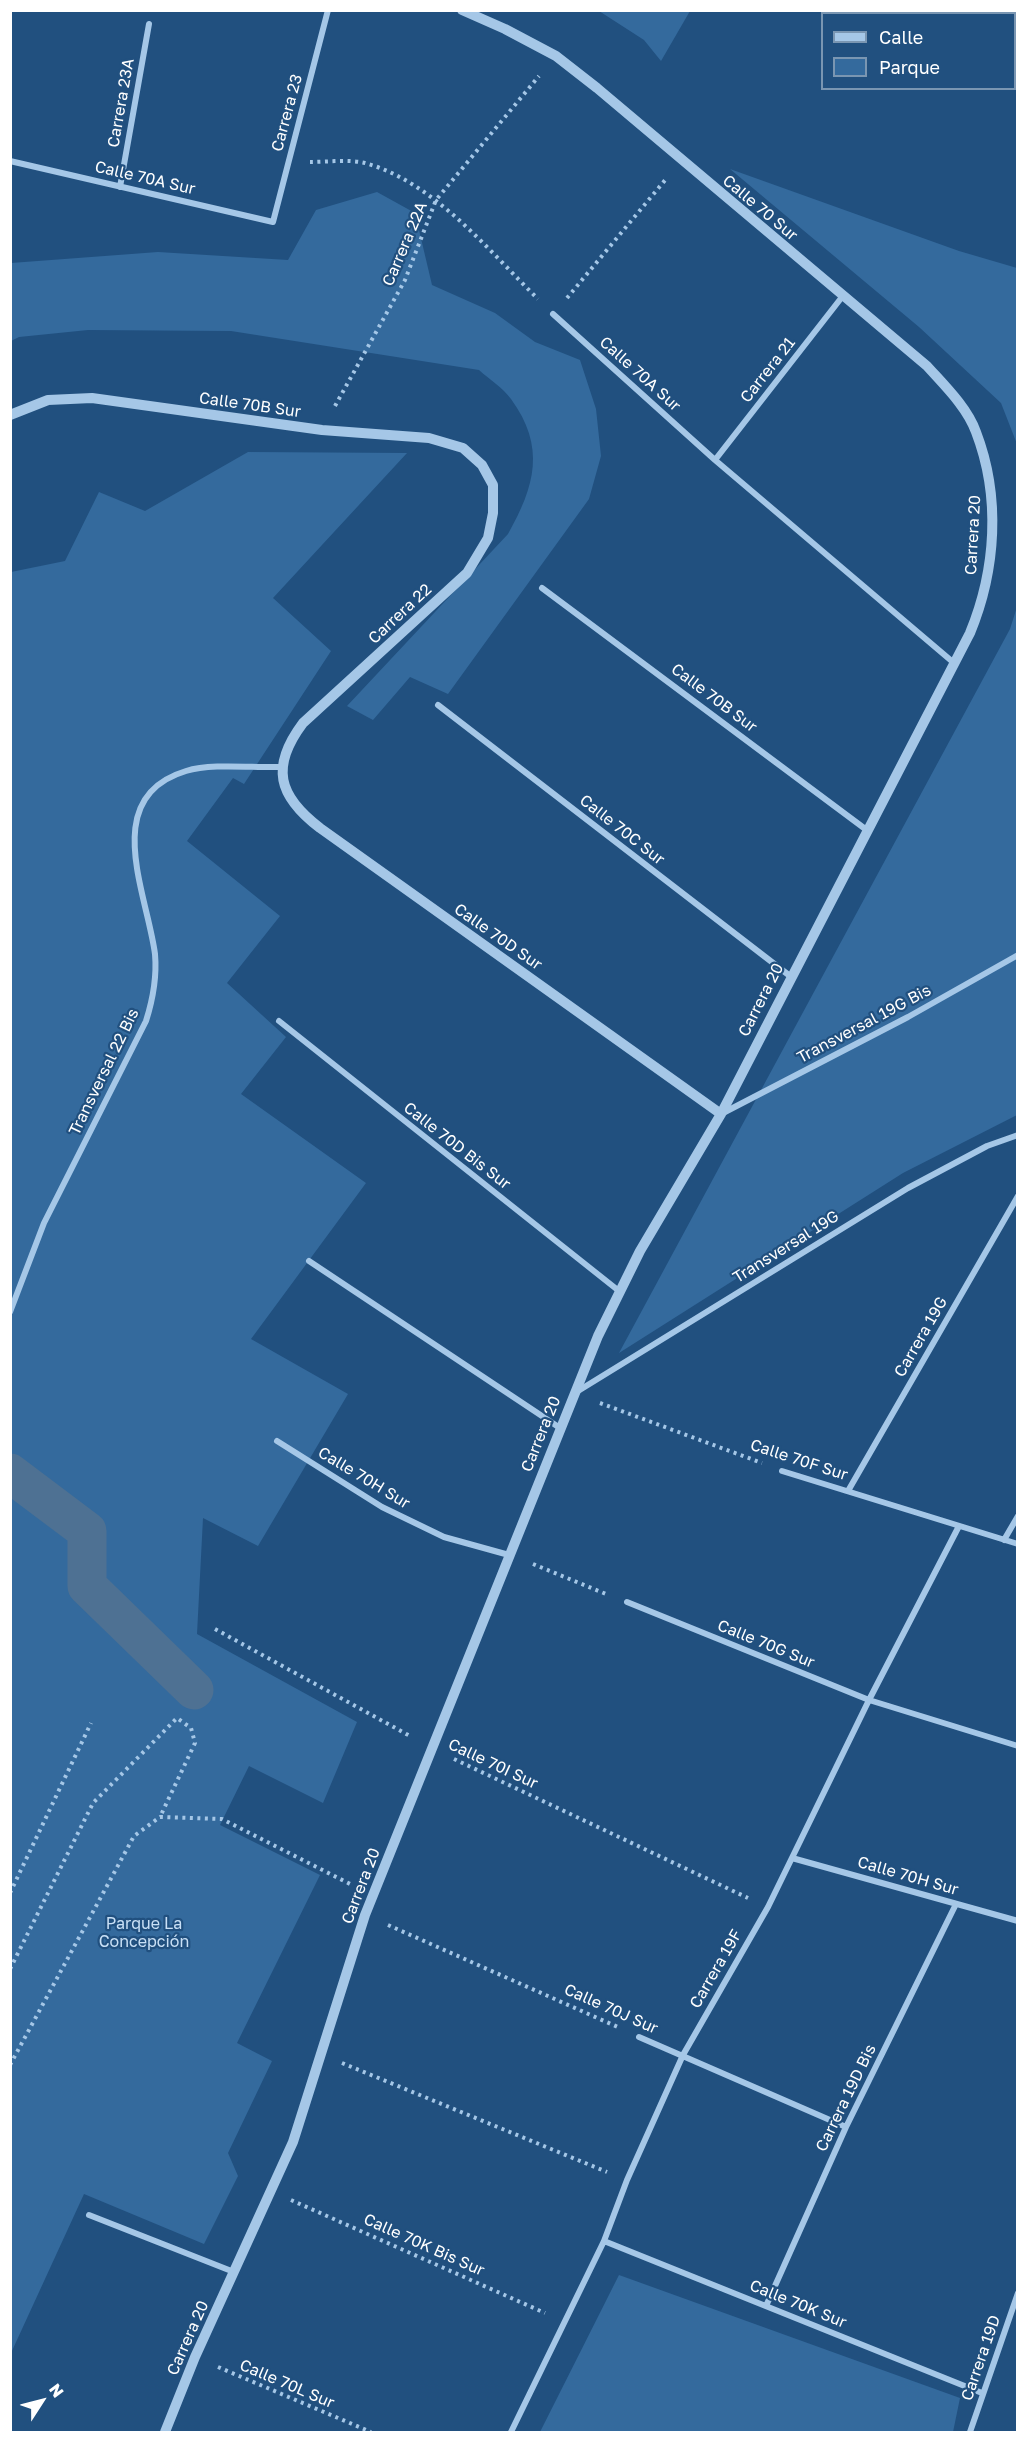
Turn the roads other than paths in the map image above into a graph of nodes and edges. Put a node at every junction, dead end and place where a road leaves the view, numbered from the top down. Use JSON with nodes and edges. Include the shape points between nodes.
{"nodes":[{"id":1,"x":327,"y":10,"type":"edge"},
{"id":2,"x":462,"y":10,"type":"edge"},
{"id":3,"x":149,"y":24,"type":"dead end"},
{"id":4,"x":10,"y":161,"type":"edge"},
{"id":5,"x":120,"y":187,"type":"junction"},
{"id":6,"x":273,"y":222,"type":"joint"},
{"id":7,"x":842,"y":297,"type":"junction"},
{"id":8,"x":553,"y":314,"type":"road end"},
{"id":9,"x":10,"y":415,"type":"edge"},
{"id":10,"x":715,"y":460,"type":"junction"},
{"id":11,"x":482,"y":465,"type":"joint"},
{"id":12,"x":989,"y":477,"type":"joint"},
{"id":13,"x":542,"y":588,"type":"dead end"},
{"id":14,"x":954,"y":663,"type":"junction"},
{"id":15,"x":438,"y":705,"type":"dead end"},
{"id":16,"x":281,"y":767,"type":"junction"},
{"id":17,"x":868,"y":832,"type":"junction"},
{"id":18,"x":1017,"y":955,"type":"edge"},
{"id":19,"x":790,"y":976,"type":"junction"},
{"id":20,"x":279,"y":1021,"type":"dead end"},
{"id":21,"x":721,"y":1114,"type":"junction"},
{"id":22,"x":1017,"y":1135,"type":"edge"},
{"id":23,"x":1017,"y":1196,"type":"edge"},
{"id":24,"x":309,"y":1261,"type":"dead end"},
{"id":25,"x":618,"y":1291,"type":"junction"},
{"id":26,"x":10,"y":1312,"type":"edge"},
{"id":27,"x":574,"y":1393,"type":"junction"},
{"id":28,"x":560,"y":1428,"type":"junction"},
{"id":29,"x":277,"y":1441,"type":"dead end"},
{"id":30,"x":782,"y":1471,"type":"road end"},
{"id":31,"x":848,"y":1491,"type":"junction"},
{"id":32,"x":1017,"y":1516,"type":"edge"},
{"id":33,"x":959,"y":1526,"type":"junction"},
{"id":34,"x":1004,"y":1540,"type":"junction"},
{"id":35,"x":1017,"y":1544,"type":"edge"},
{"id":36,"x":509,"y":1555,"type":"junction"},
{"id":37,"x":627,"y":1602,"type":"road end"},
{"id":38,"x":869,"y":1700,"type":"junction"},
{"id":39,"x":1017,"y":1746,"type":"edge"},
{"id":40,"x":792,"y":1858,"type":"junction"},
{"id":41,"x":956,"y":1904,"type":"junction"},
{"id":42,"x":1017,"y":1921,"type":"edge"},
{"id":43,"x":639,"y":2037,"type":"road end"},
{"id":44,"x":683,"y":2055,"type":"junction"},
{"id":45,"x":846,"y":2127,"type":"junction"},
{"id":46,"x":89,"y":2215,"type":"dead end"},
{"id":47,"x":604,"y":2241,"type":"junction"},
{"id":48,"x":234,"y":2272,"type":"junction"},
{"id":49,"x":1017,"y":2293,"type":"edge"},
{"id":50,"x":766,"y":2306,"type":"junction"},
{"id":51,"x":982,"y":2393,"type":"junction"},
{"id":52,"x":165,"y":2433,"type":"edge"},
{"id":53,"x":511,"y":2433,"type":"edge"},
{"id":54,"x":970,"y":2433,"type":"edge"}],
"edges":[{"from":1,"to":6,"type":"street","name":"Carrera 23"},
{"from":2,"to":7,"type":"street","name":"Calle 70 Sur","via":[[556,56]]},
{"from":3,"to":5,"type":"street","name":"Carrera 23A"},
{"from":4,"to":5,"type":"street","name":"Calle 70A Sur"},
{"from":5,"to":6,"type":"street","name":"Calle 70A Sur"},
{"from":7,"to":10,"type":"street","name":"Carrera 21"},
{"from":7,"to":12,"type":"street","name":"Calle 70 Sur","via":[[927,366],[954,396],[976,430]]},
{"from":8,"to":10,"type":"street","name":"Calle 70A Sur"},
{"from":9,"to":11,"type":"street","name":"Calle 70B Sur","via":[[48,400],[92,398],[322,430],[429,438],[463,448]]},
{"from":10,"to":14,"type":"street","name":"Calle 70A Sur"},
{"from":11,"to":16,"type":"street","name":"Carrera 22","via":[[493,485],[493,513],[488,538],[467,573],[303,723],[287,747]]},
{"from":12,"to":14,"type":"street","name":"Carrera 20","via":[[990,560],[982,603]]},
{"from":13,"to":17,"type":"street","name":"Calle 70B Sur"},
{"from":14,"to":17,"type":"street","name":"Carrera 20"},
{"from":15,"to":19,"type":"street","name":"Calle 70C Sur"},
{"from":16,"to":21,"type":"street","name":"Calle 70D Sur","via":[[285,789],[307,819]]},
{"from":16,"to":26,"type":"street","name":"Transversal 22 Bis","via":[[187,770],[165,780],[141,807],[133,842],[155,954],[152,1000],[146,1021],[44,1223]]},
{"from":17,"to":19,"type":"street","name":"Carrera 20"},
{"from":18,"to":21,"type":"street","name":"Transversal 19G Bis","via":[[908,1017]]},
{"from":19,"to":21,"type":"street","name":"Carrera 20"},
{"from":20,"to":25,"type":"street","name":"Calle 70D Bis Sur"},
{"from":21,"to":25,"type":"street","name":"Carrera 20"},
{"from":22,"to":27,"type":"street","name":"Transversal 19G","via":[[987,1146],[908,1188]]},
{"from":23,"to":31,"type":"street","name":"Carrera 19G"},
{"from":24,"to":28,"type":"street"},
{"from":25,"to":27,"type":"street","name":"Carrera 20"},
{"from":27,"to":28,"type":"street","name":"Carrera 20"},
{"from":28,"to":36,"type":"street","name":"Carrera 20"},
{"from":29,"to":36,"type":"street","name":"Calle 70H Sur","via":[[382,1507],[444,1537]]},
{"from":30,"to":31,"type":"street","name":"Calle 70F Sur"},
{"from":31,"to":33,"type":"street","name":"Calle 70F Sur"},
{"from":32,"to":34,"type":"street"},
{"from":33,"to":34,"type":"street","name":"Calle 70F Sur"},
{"from":33,"to":38,"type":"street","name":"Carrera 19F"},
{"from":34,"to":35,"type":"street","name":"Calle 70F Sur"},
{"from":36,"to":48,"type":"street","name":"Carrera 20","via":[[365,1915],[293,2142]]},
{"from":37,"to":38,"type":"street","name":"Calle 70G Sur"},
{"from":38,"to":39,"type":"street","name":"Calle 70G Sur"},
{"from":38,"to":40,"type":"street","name":"Carrera 19F"},
{"from":40,"to":41,"type":"street","name":"Calle 70H Sur"},
{"from":40,"to":44,"type":"street","name":"Carrera 19F"},
{"from":41,"to":42,"type":"street","name":"Calle 70H Sur"},
{"from":41,"to":45,"type":"street","name":"Carrera 19D Bis"},
{"from":43,"to":44,"type":"street","name":"Calle 70J Sur"},
{"from":44,"to":45,"type":"street","name":"Calle 70J Sur"},
{"from":44,"to":47,"type":"street","name":"Carrera 19F"},
{"from":45,"to":50,"type":"street","name":"Carrera 19D Bis"},
{"from":46,"to":48,"type":"street"},
{"from":47,"to":50,"type":"street","name":"Calle 70K Sur"},
{"from":47,"to":53,"type":"street","name":"Carrera 19F"},
{"from":48,"to":52,"type":"street","name":"Carrera 20"},
{"from":49,"to":51,"type":"street","name":"Carrera 19D"},
{"from":50,"to":51,"type":"street","name":"Calle 70K Sur"},
{"from":51,"to":54,"type":"street","name":"Carrera 19D"}]}
